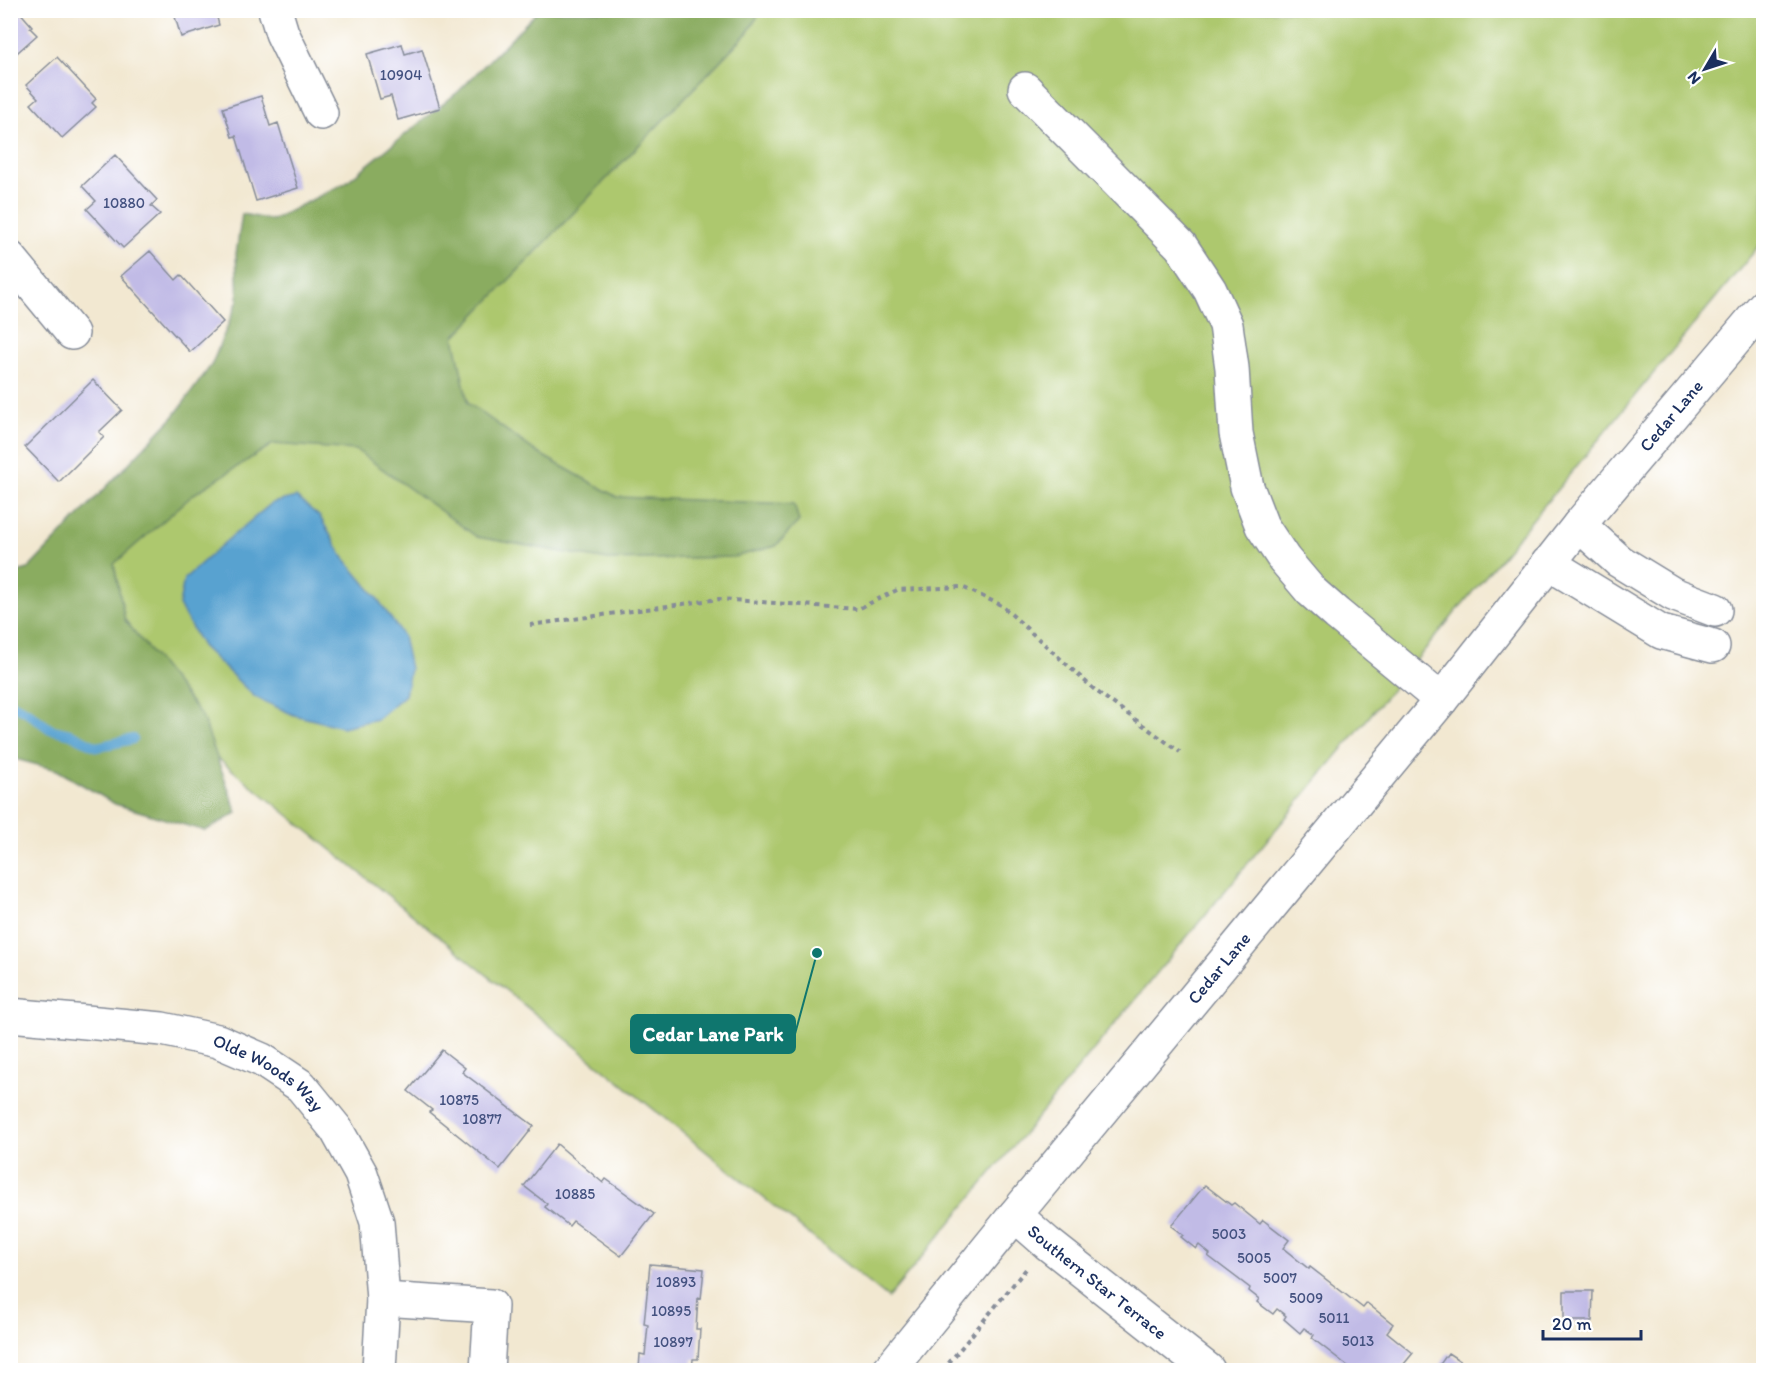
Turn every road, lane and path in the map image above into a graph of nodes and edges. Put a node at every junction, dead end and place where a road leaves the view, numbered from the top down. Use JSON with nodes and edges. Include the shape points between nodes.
{"nodes":[{"id":1,"x":275,"y":10,"type":"edge"},
{"id":2,"x":1025,"y":89,"type":"dead end"},
{"id":3,"x":321,"y":113,"type":"dead end"},
{"id":4,"x":10,"y":258,"type":"edge"},
{"id":5,"x":1764,"y":306,"type":"edge"},
{"id":6,"x":72,"y":333,"type":"dead end"},
{"id":7,"x":1578,"y":525,"type":"junction"},
{"id":8,"x":1548,"y":563,"type":"junction"},
{"id":9,"x":1715,"y":610,"type":"dead end"},
{"id":10,"x":530,"y":625,"type":"dead end"},
{"id":11,"x":1713,"y":646,"type":"dead end"},
{"id":12,"x":1441,"y":700,"type":"junction"},
{"id":13,"x":1180,"y":752,"type":"dead end"},
{"id":14,"x":10,"y":1015,"type":"edge"},
{"id":15,"x":1015,"y":1215,"type":"junction"},
{"id":16,"x":1047,"y":1243,"type":"junction"},
{"id":17,"x":384,"y":1299,"type":"junction"},
{"id":18,"x":378,"y":1371,"type":"edge"},
{"id":19,"x":487,"y":1371,"type":"edge"},
{"id":20,"x":890,"y":1371,"type":"edge"},
{"id":21,"x":944,"y":1371,"type":"edge"},
{"id":22,"x":1208,"y":1371,"type":"edge"}],
"edges":[{"from":1,"to":3,"type":"street"},
{"from":2,"to":12,"type":"street","via":[[1181,246],[1210,290],[1226,325],[1236,433],[1247,487],[1262,525],[1284,560],[1311,591]]},
{"from":4,"to":6,"type":"street"},
{"from":5,"to":7,"type":"street","name":"Cedar Lane"},
{"from":7,"to":8,"type":"street","name":"Cedar Lane"},
{"from":7,"to":9,"type":"street","via":[[1619,561],[1673,594]]},
{"from":8,"to":11,"type":"street","via":[[1661,632]]},
{"from":8,"to":12,"type":"street","name":"Cedar Lane"},
{"from":10,"to":13,"type":"path","via":[[719,599],[858,609],[897,591],[962,586],[1001,606],[1096,691]]},
{"from":12,"to":15,"type":"street","name":"Cedar Lane"},
{"from":14,"to":17,"type":"street","name":"Olde Woods Way","via":[[162,1029],[218,1041],[262,1060],[301,1086],[336,1129],[361,1174],[377,1222]]},
{"from":15,"to":16,"type":"street","name":"Southern Star Terrace"},
{"from":15,"to":20,"type":"street","name":"Cedar Lane"},
{"from":16,"to":21,"type":"path"},
{"from":16,"to":22,"type":"street","name":"Southern Star Terrace"},
{"from":17,"to":18,"type":"street","name":"Olde Woods Way"},
{"from":17,"to":19,"type":"street","via":[[491,1306]]}]}
